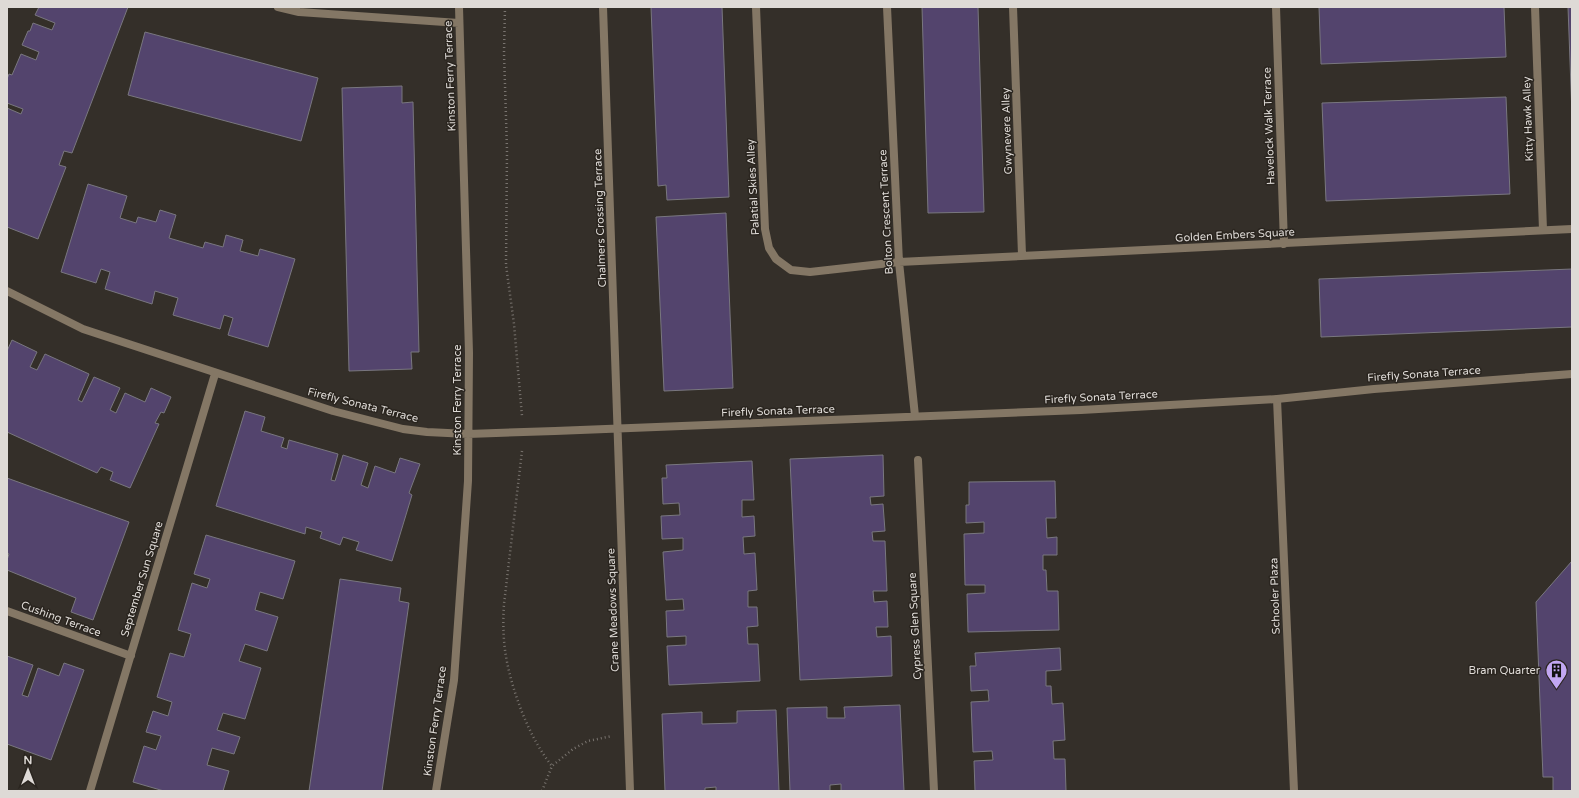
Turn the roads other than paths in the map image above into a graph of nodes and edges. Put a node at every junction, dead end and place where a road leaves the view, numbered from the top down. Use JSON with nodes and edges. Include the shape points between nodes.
{"nodes":[{"id":1,"x":278,"y":7,"type":"edge"},
{"id":2,"x":460,"y":7,"type":"edge"},
{"id":3,"x":603,"y":7,"type":"edge"},
{"id":4,"x":756,"y":7,"type":"edge"},
{"id":5,"x":888,"y":7,"type":"edge"},
{"id":6,"x":1013,"y":7,"type":"edge"},
{"id":7,"x":1276,"y":7,"type":"edge"},
{"id":8,"x":1535,"y":7,"type":"edge"},
{"id":9,"x":460,"y":23,"type":"junction"},
{"id":10,"x":1572,"y":229,"type":"edge"},
{"id":11,"x":1543,"y":230,"type":"junction"},
{"id":12,"x":1284,"y":244,"type":"junction"},
{"id":13,"x":1022,"y":255,"type":"junction"},
{"id":14,"x":899,"y":262,"type":"junction"},
{"id":15,"x":7,"y":291,"type":"edge"},
{"id":16,"x":215,"y":374,"type":"junction"},
{"id":17,"x":1572,"y":374,"type":"edge"},
{"id":18,"x":1277,"y":400,"type":"junction"},
{"id":19,"x":915,"y":416,"type":"junction"},
{"id":20,"x":618,"y":429,"type":"junction"},
{"id":21,"x":468,"y":434,"type":"junction"},
{"id":22,"x":918,"y":460,"type":"dead end"},
{"id":23,"x":7,"y":611,"type":"edge"},
{"id":24,"x":131,"y":656,"type":"junction"},
{"id":25,"x":90,"y":791,"type":"edge"},
{"id":26,"x":436,"y":791,"type":"edge"},
{"id":27,"x":630,"y":791,"type":"edge"},
{"id":28,"x":934,"y":791,"type":"edge"},
{"id":29,"x":1294,"y":791,"type":"edge"}],
"edges":[{"from":1,"to":9,"type":"street","via":[[299,12]]},
{"from":2,"to":9,"type":"street","name":"Kinston Ferry Terrace"},
{"from":3,"to":20,"type":"street","name":"Chalmers Crossing Terrace"},
{"from":4,"to":14,"type":"street","name":"Palatial Skies Alley","via":[[765,229],[769,248],[776,259],[791,270],[810,272]]},
{"from":5,"to":14,"type":"street","name":"Bolton Crescent Terrace"},
{"from":6,"to":13,"type":"street","name":"Gwynevere Alley"},
{"from":7,"to":12,"type":"street","name":"Havelock Walk Terrace"},
{"from":8,"to":11,"type":"street","name":"Kitty Hawk Alley"},
{"from":9,"to":21,"type":"street","name":"Kinston Ferry Terrace","via":[[469,353]]},
{"from":10,"to":11,"type":"street","name":"Golden Embers Square"},
{"from":11,"to":12,"type":"street","name":"Golden Embers Square"},
{"from":12,"to":13,"type":"street","name":"Golden Embers Square"},
{"from":13,"to":14,"type":"street","name":"Golden Embers Square"},
{"from":14,"to":19,"type":"street","name":"Bolton Crescent Terrace"},
{"from":15,"to":16,"type":"street","name":"Firefly Sonata Terrace","via":[[83,329]]},
{"from":16,"to":21,"type":"street","name":"Firefly Sonata Terrace","via":[[333,411],[403,429]]},
{"from":16,"to":24,"type":"street","name":"September Sun Square"},
{"from":17,"to":18,"type":"street","name":"Firefly Sonata Terrace","via":[[1374,389]]},
{"from":18,"to":19,"type":"street","name":"Firefly Sonata Terrace"},
{"from":18,"to":29,"type":"street","name":"Schooler Plaza"},
{"from":19,"to":20,"type":"street","name":"Firefly Sonata Terrace"},
{"from":20,"to":21,"type":"street","name":"Firefly Sonata Terrace"},
{"from":20,"to":27,"type":"street","name":"Crane Meadows Square"},
{"from":21,"to":26,"type":"street","name":"Kinston Ferry Terrace","via":[[468,481],[454,680]]},
{"from":22,"to":28,"type":"street","name":"Cypress Glen Square"},
{"from":23,"to":24,"type":"street","name":"Cushing Terrace"},
{"from":24,"to":25,"type":"street","name":"September Sun Square"}]}
